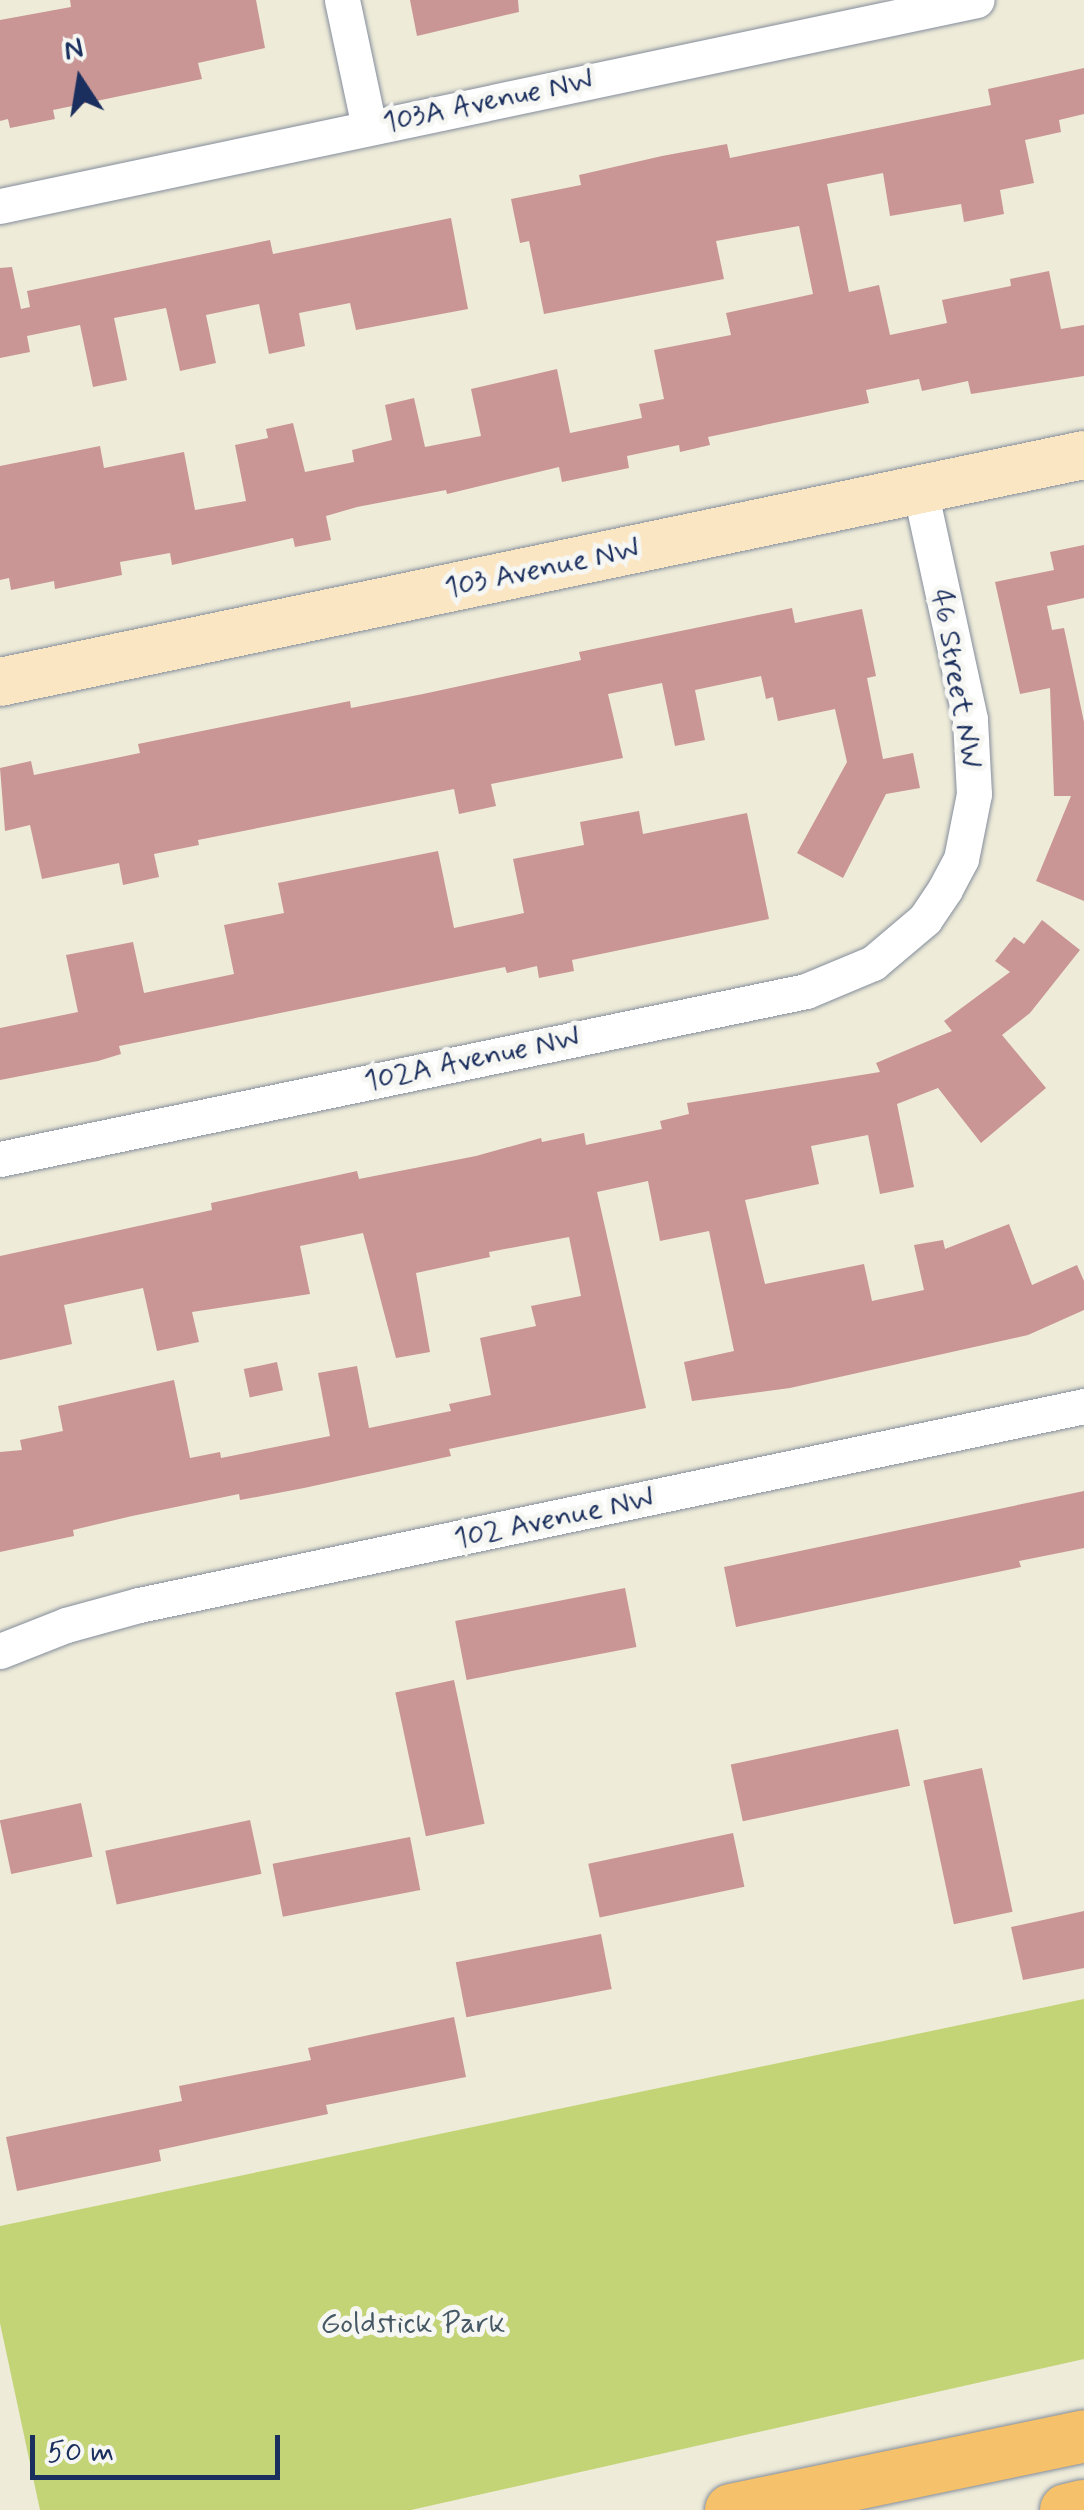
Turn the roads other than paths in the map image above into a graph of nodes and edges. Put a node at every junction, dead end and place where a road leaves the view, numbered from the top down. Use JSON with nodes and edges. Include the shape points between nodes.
{"nodes":[{"id":1,"x":342,"y":0,"type":"edge"},
{"id":2,"x":977,"y":0,"type":"edge"},
{"id":3,"x":368,"y":127,"type":"junction"},
{"id":4,"x":0,"y":206,"type":"edge"},
{"id":5,"x":1084,"y":455,"type":"edge"},
{"id":6,"x":920,"y":490,"type":"junction"},
{"id":7,"x":0,"y":682,"type":"edge"},
{"id":8,"x":925,"y":918,"type":"joint"},
{"id":9,"x":0,"y":1160,"type":"edge"},
{"id":10,"x":1084,"y":1406,"type":"edge"},
{"id":11,"x":8,"y":1642,"type":"edge"},
{"id":12,"x":1084,"y":2436,"type":"edge"},
{"id":13,"x":1084,"y":2506,"type":"edge"},
{"id":14,"x":730,"y":2510,"type":"edge"},
{"id":15,"x":1066,"y":2510,"type":"edge"}],
"edges":[{"from":1,"to":3,"type":"street"},
{"from":2,"to":3,"type":"street","name":"103A Avenue NW"},
{"from":3,"to":4,"type":"street","name":"103A Avenue NW"},
{"from":5,"to":6,"type":"street","name":"103 Avenue NW"},
{"from":6,"to":7,"type":"street","name":"103 Avenue NW"},
{"from":6,"to":8,"type":"street","name":"46 Street NW","via":[[970,719],[974,768],[961,858]]},
{"from":8,"to":9,"type":"street","name":"102A Avenue NW","via":[[873,963],[806,990]]},
{"from":10,"to":11,"type":"street","name":"102 Avenue NW","via":[[139,1604]]},
{"from":12,"to":14,"type":"main road"},
{"from":13,"to":15,"type":"main road"}]}
